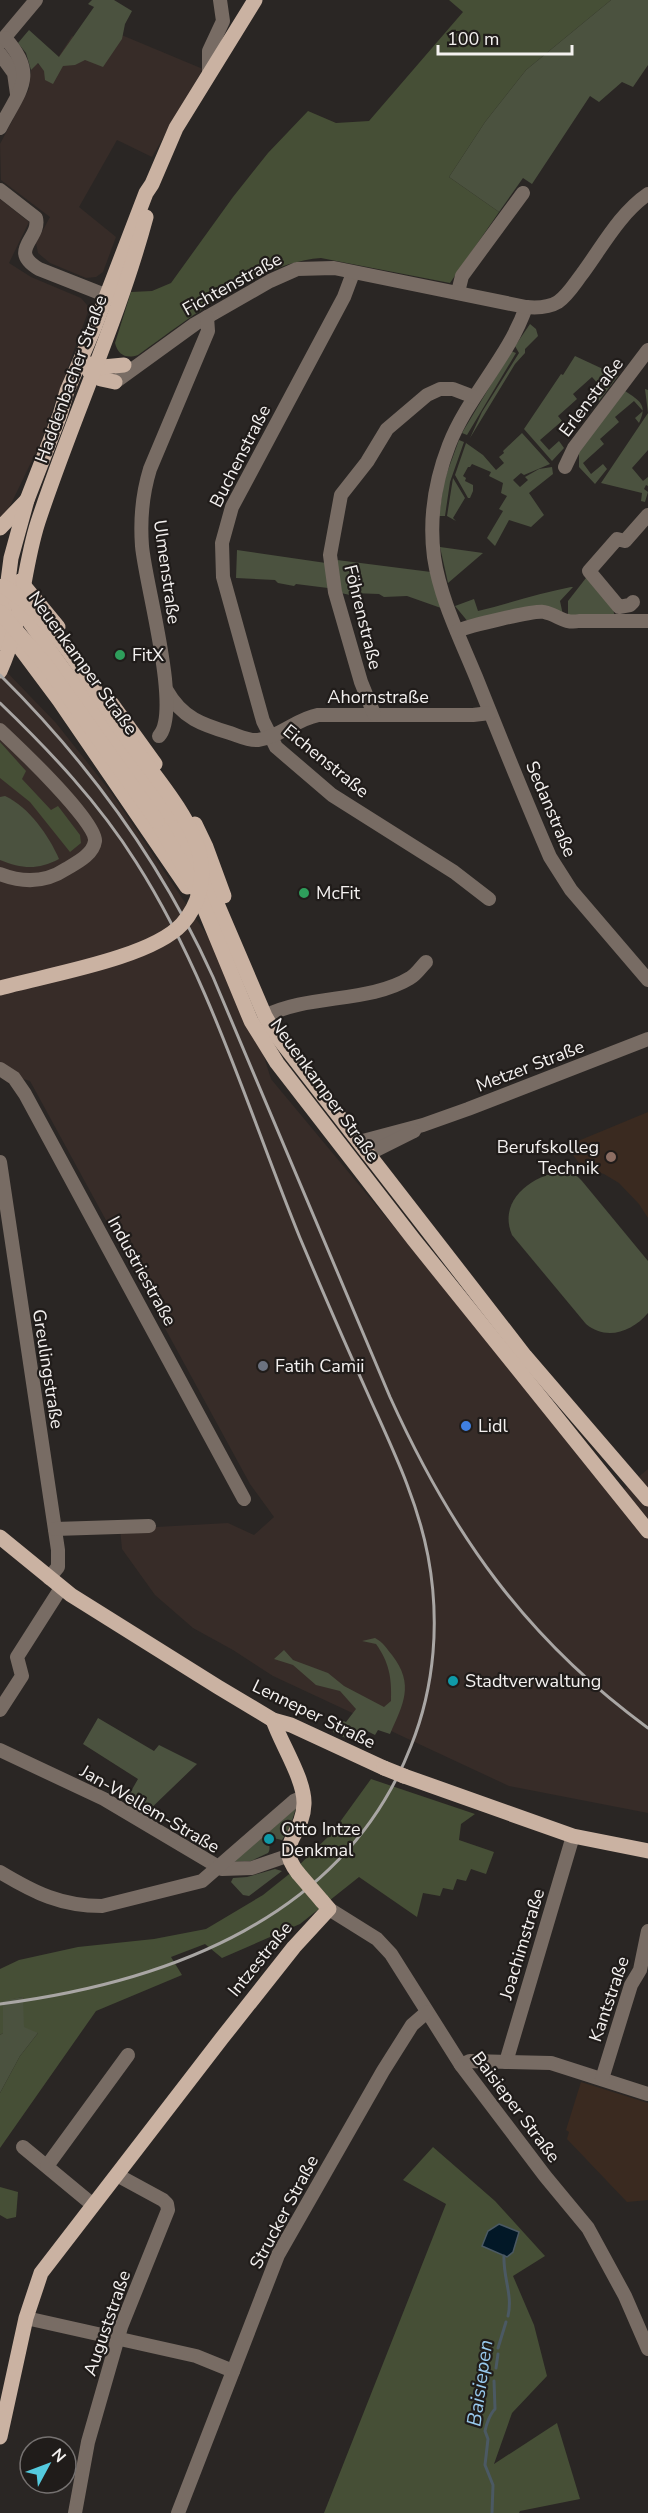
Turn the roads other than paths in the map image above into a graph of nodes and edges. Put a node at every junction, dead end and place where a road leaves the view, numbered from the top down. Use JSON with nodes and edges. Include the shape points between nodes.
{"nodes":[{"id":1,"x":36,"y":0,"type":"edge"},
{"id":2,"x":220,"y":0,"type":"edge"},
{"id":3,"x":255,"y":0,"type":"edge"},
{"id":4,"x":3,"y":41,"type":"edge"},
{"id":5,"x":0,"y":54,"type":"edge"},
{"id":6,"x":209,"y":72,"type":"junction"},
{"id":7,"x":17,"y":96,"type":"junction"},
{"id":8,"x":0,"y":128,"type":"edge"},
{"id":9,"x":152,"y":184,"type":"junction"},
{"id":10,"x":0,"y":190,"type":"edge"},
{"id":11,"x":524,"y":193,"type":"dead end"},
{"id":12,"x":648,"y":194,"type":"edge"},
{"id":13,"x":123,"y":248,"type":"junction"},
{"id":14,"x":353,"y":273,"type":"junction"},
{"id":15,"x":127,"y":281,"type":"junction"},
{"id":16,"x":458,"y":292,"type":"junction"},
{"id":17,"x":105,"y":295,"type":"junction"},
{"id":18,"x":120,"y":301,"type":"junction"},
{"id":19,"x":526,"y":307,"type":"junction"},
{"id":20,"x":207,"y":317,"type":"junction"},
{"id":21,"x":92,"y":335,"type":"junction"},
{"id":22,"x":105,"y":344,"type":"junction"},
{"id":23,"x":648,"y":350,"type":"edge"},
{"id":24,"x":131,"y":364,"type":"junction"},
{"id":25,"x":94,"y":370,"type":"junction"},
{"id":26,"x":115,"y":382,"type":"junction"},
{"id":27,"x":67,"y":391,"type":"junction"},
{"id":28,"x":474,"y":397,"type":"junction"},
{"id":29,"x":79,"y":413,"type":"junction"},
{"id":30,"x":565,"y":467,"type":"dead end"},
{"id":31,"x":27,"y":500,"type":"junction"},
{"id":32,"x":648,"y":515,"type":"edge"},
{"id":33,"x":0,"y":528,"type":"edge"},
{"id":34,"x":4,"y":566,"type":"edge"},
{"id":35,"x":2,"y":584,"type":"edge"},
{"id":36,"x":25,"y":586,"type":"junction"},
{"id":37,"x":633,"y":602,"type":"dead end"},
{"id":38,"x":0,"y":612,"type":"edge"},
{"id":39,"x":648,"y":621,"type":"edge"},
{"id":40,"x":457,"y":631,"type":"junction"},
{"id":41,"x":4,"y":635,"type":"edge"},
{"id":42,"x":35,"y":667,"type":"junction"},
{"id":43,"x":0,"y":671,"type":"edge"},
{"id":44,"x":167,"y":691,"type":"junction"},
{"id":45,"x":490,"y":713,"type":"junction"},
{"id":46,"x":374,"y":714,"type":"junction"},
{"id":47,"x":1,"y":732,"type":"edge"},
{"id":48,"x":159,"y":736,"type":"dead end"},
{"id":49,"x":270,"y":736,"type":"junction"},
{"id":50,"x":163,"y":819,"type":"junction"},
{"id":51,"x":0,"y":874,"type":"edge"},
{"id":52,"x":489,"y":899,"type":"dead end"},
{"id":53,"x":202,"y":902,"type":"junction"},
{"id":54,"x":228,"y":926,"type":"junction"},
{"id":55,"x":426,"y":962,"type":"dead end"},
{"id":56,"x":648,"y":980,"type":"edge"},
{"id":57,"x":0,"y":988,"type":"edge"},
{"id":58,"x":265,"y":1016,"type":"junction"},
{"id":59,"x":648,"y":1039,"type":"edge"},
{"id":60,"x":0,"y":1069,"type":"edge"},
{"id":61,"x":364,"y":1148,"type":"junction"},
{"id":62,"x":348,"y":1156,"type":"junction"},
{"id":63,"x":0,"y":1162,"type":"edge"},
{"id":64,"x":244,"y":1498,"type":"dead end"},
{"id":65,"x":648,"y":1499,"type":"edge"},
{"id":66,"x":149,"y":1526,"type":"dead end"},
{"id":67,"x":55,"y":1529,"type":"junction"},
{"id":68,"x":648,"y":1531,"type":"edge"},
{"id":69,"x":0,"y":1537,"type":"edge"},
{"id":70,"x":55,"y":1583,"type":"junction"},
{"id":71,"x":0,"y":1710,"type":"edge"},
{"id":72,"x":273,"y":1720,"type":"junction"},
{"id":73,"x":0,"y":1750,"type":"edge"},
{"id":74,"x":303,"y":1797,"type":"junction"},
{"id":75,"x":573,"y":1836,"type":"junction"},
{"id":76,"x":648,"y":1851,"type":"edge"},
{"id":77,"x":287,"y":1856,"type":"junction"},
{"id":78,"x":217,"y":1868,"type":"junction"},
{"id":79,"x":0,"y":1872,"type":"edge"},
{"id":80,"x":326,"y":1905,"type":"junction"},
{"id":81,"x":648,"y":1930,"type":"edge"},
{"id":82,"x":643,"y":1975,"type":"edge"},
{"id":83,"x":427,"y":2012,"type":"junction"},
{"id":84,"x":128,"y":2055,"type":"dead end"},
{"id":85,"x":506,"y":2062,"type":"junction"},
{"id":86,"x":461,"y":2065,"type":"junction"},
{"id":87,"x":602,"y":2079,"type":"junction"},
{"id":88,"x":648,"y":2094,"type":"edge"},
{"id":89,"x":23,"y":2147,"type":"dead end"},
{"id":90,"x":47,"y":2166,"type":"junction"},
{"id":91,"x":117,"y":2175,"type":"junction"},
{"id":92,"x":93,"y":2205,"type":"junction"},
{"id":93,"x":26,"y":2318,"type":"junction"},
{"id":94,"x":118,"y":2339,"type":"junction"},
{"id":95,"x":648,"y":2349,"type":"edge"},
{"id":96,"x":233,"y":2370,"type":"junction"},
{"id":97,"x":0,"y":2437,"type":"edge"},
{"id":98,"x":75,"y":2513,"type":"edge"},
{"id":99,"x":178,"y":2513,"type":"edge"}],
"edges":[{"from":1,"to":4,"type":"street"},
{"from":2,"to":6,"type":"street","via":[[223,21],[210,51]]},
{"from":3,"to":6,"type":"main road","name":"Haddenbacher Straße"},
{"from":4,"to":7,"type":"street","via":[[24,65],[24,83]]},
{"from":5,"to":7,"type":"street","via":[[14,74]]},
{"from":6,"to":9,"type":"main road","name":"Haddenbacher Straße","via":[[176,128]]},
{"from":7,"to":8,"type":"street"},
{"from":9,"to":13,"type":"main road","name":"Haddenbacher Straße"},
{"from":9,"to":15,"type":"main road","name":"Haddenbacher Straße"},
{"from":10,"to":17,"type":"street","via":[[36,218],[25,253],[31,264]]},
{"from":11,"to":16,"type":"street","via":[[462,276]]},
{"from":12,"to":19,"type":"street","name":"Fichtenstraße","via":[[620,221],[564,297],[549,306]]},
{"from":13,"to":15,"type":"main road","via":[[122,267]]},
{"from":13,"to":17,"type":"main road","name":"Haddenbacher Straße"},
{"from":14,"to":16,"type":"street","name":"Fichtenstraße"},
{"from":14,"to":20,"type":"street","name":"Fichtenstraße","via":[[321,267],[297,269]]},
{"from":14,"to":49,"type":"street","name":"Buchenstraße","via":[[344,297],[232,507],[222,543],[228,600]]},
{"from":15,"to":18,"type":"main road","name":"Haddenbacher Straße"},
{"from":16,"to":19,"type":"street","name":"Fichtenstraße"},
{"from":17,"to":18,"type":"main road"},
{"from":17,"to":21,"type":"main road","name":"Haddenbacher Straße"},
{"from":18,"to":22,"type":"main road","name":"Haddenbacher Straße"},
{"from":19,"to":28,"type":"street","name":"Sedanstraße","via":[[519,327]]},
{"from":20,"to":24,"type":"street","name":"Fichtenstraße"},
{"from":20,"to":44,"type":"street","name":"Ulmenstraße","via":[[208,332],[150,469],[140,519]]},
{"from":21,"to":25,"type":"main road","via":[[88,356]]},
{"from":21,"to":27,"type":"main road","name":"Haddenbacher Straße"},
{"from":22,"to":24,"type":"main road","via":[[113,356]]},
{"from":22,"to":25,"type":"main road","name":"Haddenbacher Straße"},
{"from":23,"to":30,"type":"street","name":"Erlenstraße","via":[[574,448]]},
{"from":24,"to":25,"type":"main road"},
{"from":24,"to":26,"type":"street","name":"Fichtenstraße"},
{"from":25,"to":26,"type":"main road","via":[[101,379]]},
{"from":25,"to":27,"type":"main road","via":[[82,375]]},
{"from":25,"to":29,"type":"main road","name":"Haddenbacher Straße"},
{"from":26,"to":29,"type":"main road"},
{"from":27,"to":31,"type":"main road","name":"Haddenbacher Straße"},
{"from":28,"to":40,"type":"street","name":"Sedanstraße","via":[[449,445],[433,510],[437,569]]},
{"from":28,"to":46,"type":"street","name":"Föhrenstraße","via":[[453,389],[427,395],[387,429],[341,495],[330,555],[334,592]]},
{"from":29,"to":36,"type":"main road","name":"Haddenbacher Straße","via":[[37,525]]},
{"from":31,"to":33,"type":"main road"},
{"from":31,"to":34,"type":"main road","name":"Haddenbacher Straße"},
{"from":32,"to":37,"type":"street","via":[[625,541],[616,539],[589,571],[620,607]]},
{"from":34,"to":36,"type":"main road"},
{"from":34,"to":41,"type":"main road","name":"Haddenbacher Straße"},
{"from":35,"to":50,"type":"main road","name":"Neuenkamper Straße","bridge":true},
{"from":35,"to":57,"type":"main road","bridge":true,"via":[[28,604],[63,646],[176,807],[197,847],[202,876],[198,898],[189,914],[162,940],[129,954]]},
{"from":36,"to":41,"type":"main road","name":"Haddenbacher Straße"},
{"from":36,"to":54,"type":"main road","via":[[66,638],[190,816],[223,892]]},
{"from":38,"to":50,"type":"main road","name":"Neuenkamper Straße","bridge":true,"via":[[46,665]]},
{"from":39,"to":40,"type":"street","via":[[564,622],[543,611]]},
{"from":40,"to":45,"type":"street","name":"Sedanstraße"},
{"from":41,"to":42,"type":"main road"},
{"from":41,"to":43,"type":"main road"},
{"from":42,"to":43,"type":"main road","via":[[18,663]]},
{"from":42,"to":53,"type":"main road","via":[[181,880]]},
{"from":44,"to":48,"type":"street","name":"Ulmenstraße","via":[[164,728]]},
{"from":44,"to":49,"type":"street","name":"Eichenstraße","via":[[177,707],[198,723],[251,740]]},
{"from":45,"to":46,"type":"street","name":"Ahornstraße"},
{"from":45,"to":56,"type":"street","name":"Sedanstraße","via":[[558,872]]},
{"from":46,"to":49,"type":"street","name":"Ahornstraße","via":[[310,716]]},
{"from":47,"to":51,"type":"street","via":[[73,806],[93,831],[95,841],[84,856],[46,879],[23,881]]},
{"from":49,"to":52,"type":"street","name":"Eichenstraße","via":[[283,754],[332,795],[454,872]]},
{"from":50,"to":53,"type":"main road","name":"Neuenkamper Straße"},
{"from":50,"to":54,"type":"main road","name":"Neuenkamper Straße","via":[[206,878]]},
{"from":53,"to":62,"type":"main road","name":"Neuenkamper Straße","via":[[262,1041]]},
{"from":54,"to":58,"type":"main road","name":"Neuenkamper Straße"},
{"from":55,"to":58,"type":"street","via":[[412,977],[395,986],[283,1007]]},
{"from":58,"to":61,"type":"main road","name":"Neuenkamper Straße"},
{"from":59,"to":61,"type":"street","name":"Metzer Straße","via":[[423,1125],[409,1134]]},
{"from":60,"to":64,"type":"street","name":"Industriestraße","via":[[14,1078],[25,1094]]},
{"from":61,"to":62,"type":"main road"},
{"from":61,"to":65,"type":"main road","name":"Neuenkamper Straße","via":[[525,1356]]},
{"from":62,"to":68,"type":"main road","name":"Neuenkamper Straße"},
{"from":63,"to":67,"type":"street","name":"Greulingstraße"},
{"from":66,"to":67,"type":"street"},
{"from":67,"to":70,"type":"street","name":"Greulingstraße","via":[[59,1560]]},
{"from":69,"to":70,"type":"main road","name":"Lenneper Straße"},
{"from":70,"to":71,"type":"street","name":"Greulingstraße","via":[[17,1657],[22,1676]]},
{"from":70,"to":72,"type":"main road","name":"Lenneper Straße"},
{"from":72,"to":74,"type":"main road"},
{"from":72,"to":75,"type":"main road","name":"Lenneper Straße","bridge":true,"via":[[404,1776]]},
{"from":73,"to":78,"type":"street","name":"Jan-Wellem-Straße","via":[[104,1799]]},
{"from":74,"to":77,"type":"main road","via":[[303,1814]]},
{"from":74,"to":78,"type":"street"},
{"from":75,"to":76,"type":"main road","name":"Lenneper Straße"},
{"from":75,"to":85,"type":"street","name":"Joachimstraße"},
{"from":77,"to":78,"type":"street","name":"Jan-Wellem-Straße","via":[[245,1869]]},
{"from":77,"to":80,"type":"main road","bridge":true},
{"from":78,"to":79,"type":"street","via":[[194,1884],[102,1906],[49,1898]]},
{"from":80,"to":83,"type":"street","name":"Baisieper Straße","via":[[382,1944]]},
{"from":80,"to":91,"type":"main road","name":"Intzestraße"},
{"from":81,"to":82,"type":"street","name":"Kantstraße"},
{"from":82,"to":87,"type":"street","name":"Kantstraße","via":[[631,1985]]},
{"from":83,"to":86,"type":"street","name":"Baisieper Straße"},
{"from":83,"to":96,"type":"street","name":"Strucker Straße","via":[[400,2042],[286,2239]]},
{"from":84,"to":90,"type":"street"},
{"from":85,"to":86,"type":"street","via":[[470,2061]]},
{"from":85,"to":87,"type":"street","via":[[551,2063]]},
{"from":86,"to":95,"type":"street","name":"Baisieper Straße","via":[[588,2228]]},
{"from":87,"to":88,"type":"street"},
{"from":89,"to":90,"type":"street"},
{"from":90,"to":92,"type":"street"},
{"from":91,"to":92,"type":"main road","name":"Intzestraße"},
{"from":91,"to":94,"type":"street","name":"Auguststraße","via":[[163,2200],[168,2208]]},
{"from":92,"to":93,"type":"main road","name":"Intzestraße","via":[[41,2273]]},
{"from":93,"to":94,"type":"street"},
{"from":93,"to":97,"type":"main road","name":"Intzestraße"},
{"from":94,"to":96,"type":"street","via":[[196,2356]]},
{"from":94,"to":98,"type":"street","name":"Auguststraße","via":[[88,2442]]},
{"from":96,"to":99,"type":"street","name":"Strucker Straße"}]}
